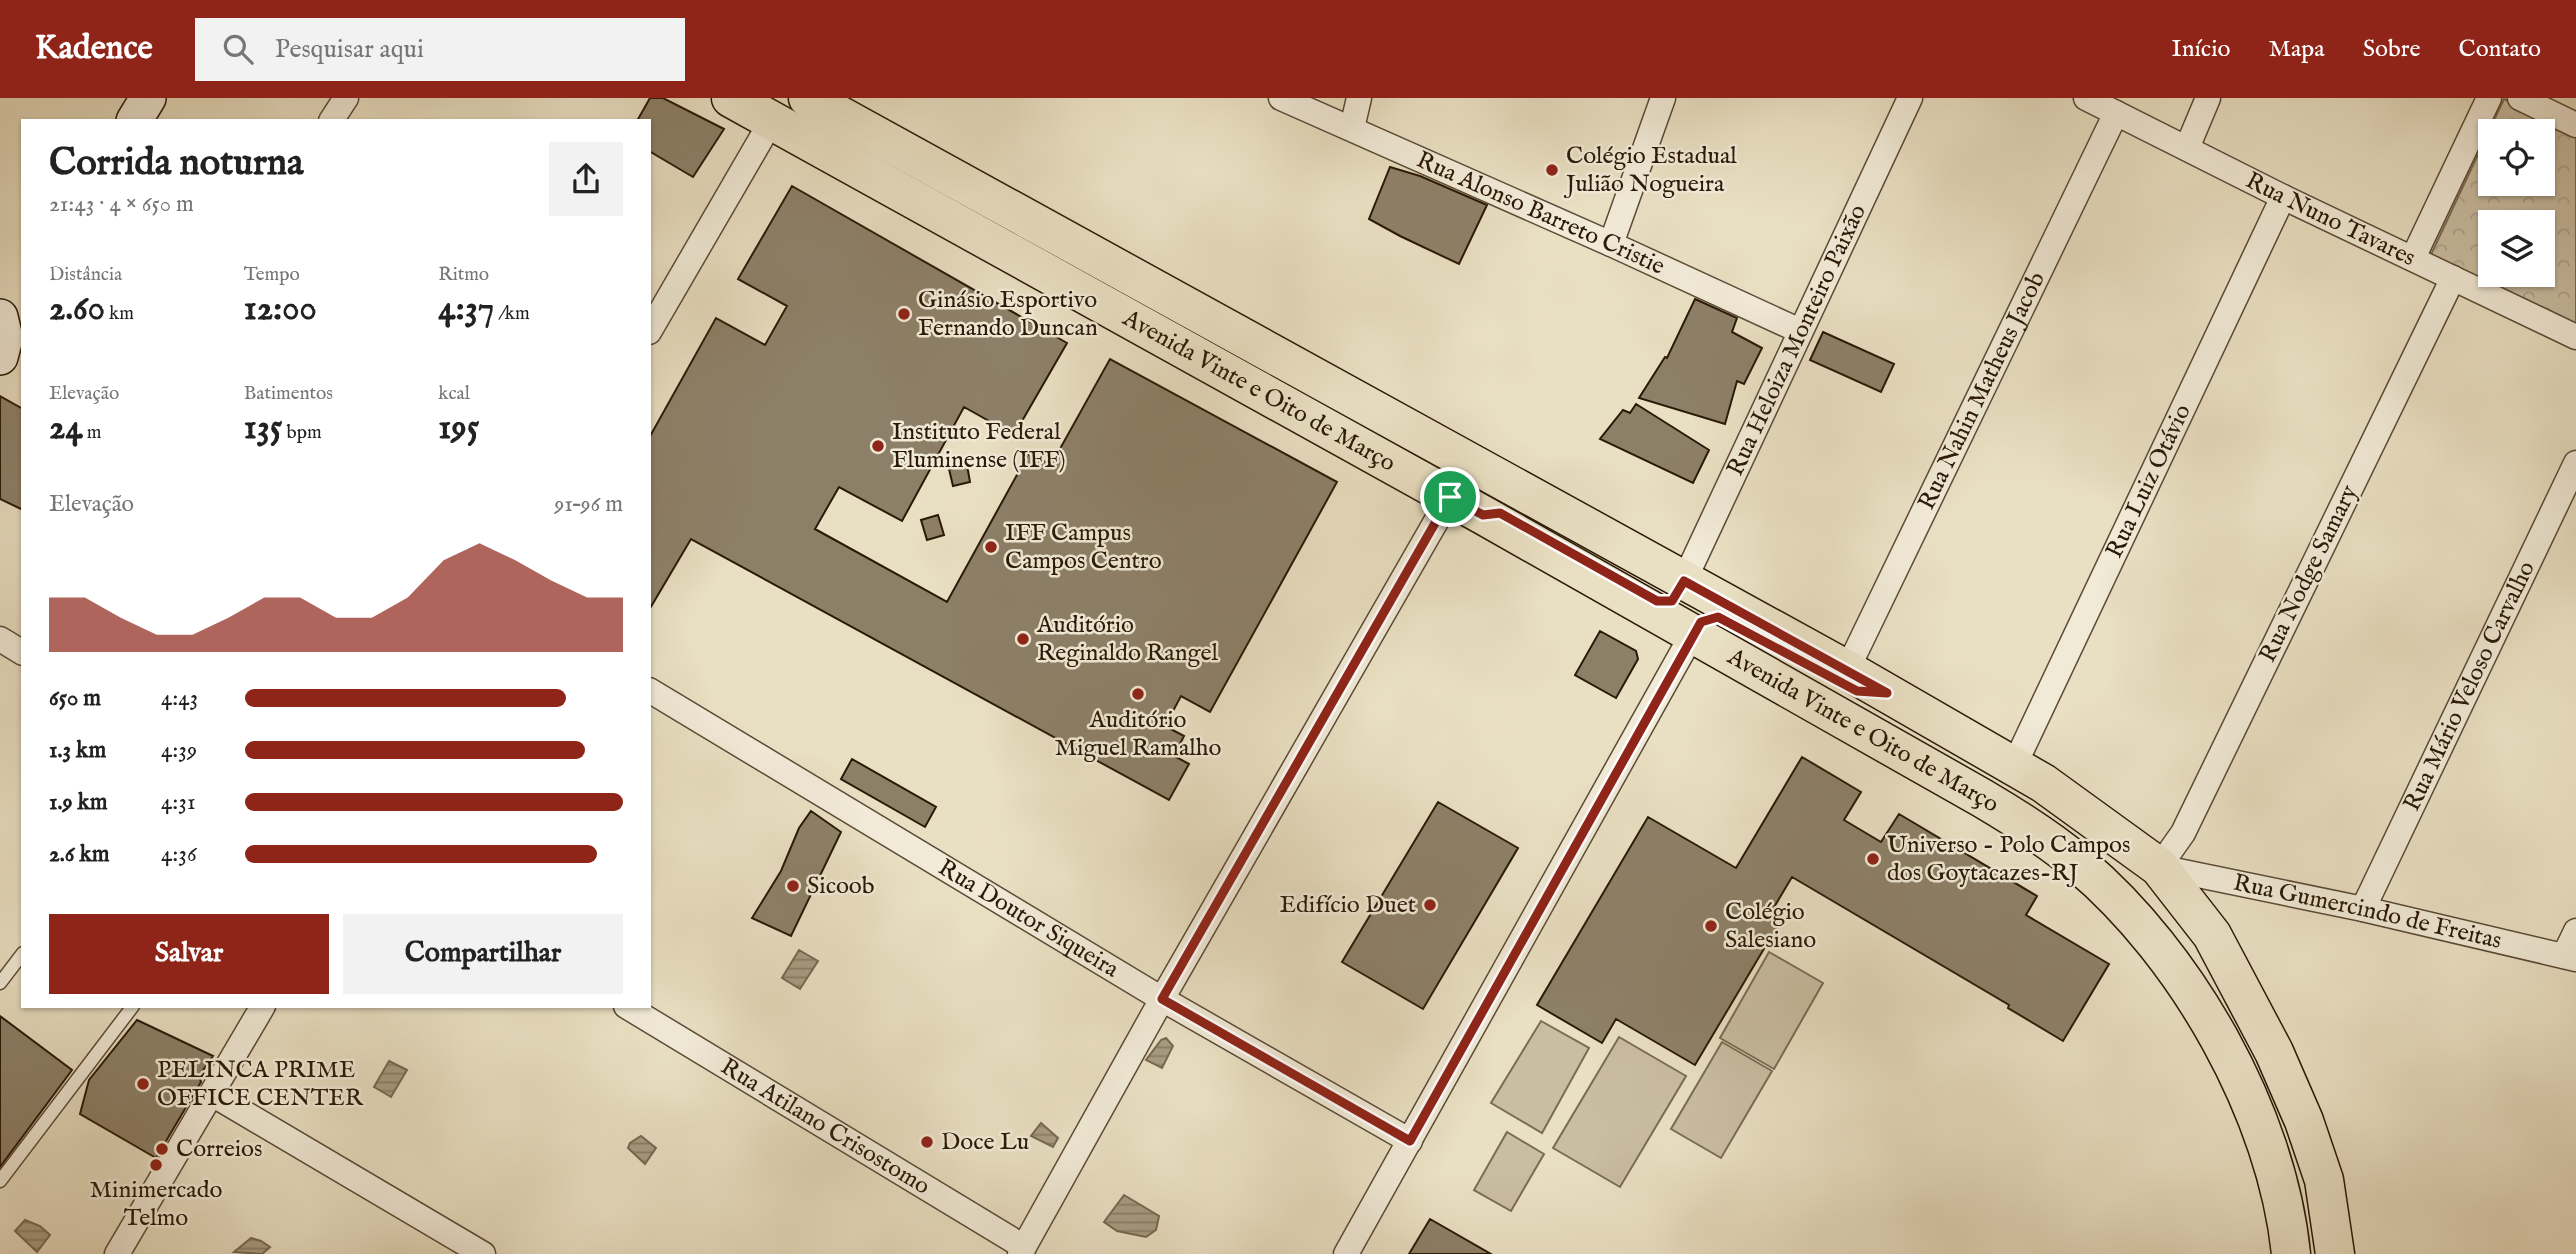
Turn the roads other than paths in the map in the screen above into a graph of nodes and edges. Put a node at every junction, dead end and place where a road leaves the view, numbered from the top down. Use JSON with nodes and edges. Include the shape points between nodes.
{"nodes":[{"id":1,"x":148,"y":98,"type":"edge"},
{"id":2,"x":346,"y":98,"type":"edge"},
{"id":3,"x":732,"y":98,"type":"edge"},
{"id":4,"x":808,"y":98,"type":"edge"},
{"id":5,"x":1281,"y":98,"type":"edge"},
{"id":6,"x":1360,"y":98,"type":"edge"},
{"id":7,"x":1663,"y":98,"type":"edge"},
{"id":8,"x":1910,"y":98,"type":"edge"},
{"id":9,"x":2086,"y":98,"type":"edge"},
{"id":10,"x":2208,"y":98,"type":"edge"},
{"id":11,"x":2489,"y":98,"type":"edge"},
{"id":12,"x":2519,"y":98,"type":"edge"},
{"id":13,"x":2116,"y":113,"type":"junction"},
{"id":14,"x":136,"y":119,"type":"edge"},
{"id":15,"x":332,"y":119,"type":"edge"},
{"id":16,"x":772,"y":120,"type":"junction"},
{"id":17,"x":2576,"y":125,"type":"edge"},
{"id":18,"x":1352,"y":128,"type":"junction"},
{"id":19,"x":2187,"y":148,"type":"junction"},
{"id":20,"x":956,"y":180,"type":"junction"},
{"id":21,"x":2283,"y":197,"type":"junction"},
{"id":22,"x":1611,"y":244,"type":"junction"},
{"id":23,"x":2413,"y":258,"type":"junction"},
{"id":24,"x":2453,"y":278,"type":"junction"},
{"id":25,"x":21,"y":299,"type":"edge"},
{"id":26,"x":0,"y":304,"type":"edge"},
{"id":27,"x":0,"y":317,"type":"edge"},
{"id":28,"x":651,"y":329,"type":"edge"},
{"id":29,"x":1800,"y":331,"type":"junction"},
{"id":30,"x":2576,"y":337,"type":"edge"},
{"id":31,"x":0,"y":357,"type":"edge"},
{"id":32,"x":2576,"y":463,"type":"edge"},
{"id":33,"x":1450,"y":497,"type":"junction"},
{"id":34,"x":1483,"y":515,"type":"junction"},
{"id":35,"x":1684,"y":581,"type":"junction"},
{"id":36,"x":1693,"y":633,"type":"junction"},
{"id":37,"x":0,"y":639,"type":"edge"},
{"id":38,"x":21,"y":652,"type":"edge"},
{"id":39,"x":1847,"y":670,"type":"junction"},
{"id":40,"x":651,"y":691,"type":"edge"},
{"id":41,"x":1887,"y":693,"type":"junction"},
{"id":42,"x":2014,"y":766,"type":"junction"},
{"id":43,"x":2159,"y":867,"type":"junction"},
{"id":44,"x":2363,"y":909,"type":"junction"},
{"id":45,"x":2576,"y":931,"type":"edge"},
{"id":46,"x":21,"y":956,"type":"edge"},
{"id":47,"x":2570,"y":957,"type":"edge"},
{"id":48,"x":0,"y":983,"type":"edge"},
{"id":49,"x":1162,"y":999,"type":"junction"},
{"id":50,"x":131,"y":1008,"type":"edge"},
{"id":51,"x":262,"y":1008,"type":"edge"},
{"id":52,"x":629,"y":1008,"type":"edge"},
{"id":53,"x":212,"y":1094,"type":"junction"},
{"id":54,"x":1410,"y":1141,"type":"junction"},
{"id":55,"x":0,"y":1181,"type":"edge"},
{"id":56,"x":1022,"y":1250,"type":"edge"},
{"id":57,"x":117,"y":1254,"type":"edge"},
{"id":58,"x":483,"y":1254,"type":"edge"},
{"id":59,"x":1346,"y":1254,"type":"edge"},
{"id":60,"x":2291,"y":1254,"type":"edge"},
{"id":61,"x":2335,"y":1254,"type":"edge"}],
"edges":[{"from":1,"to":14,"type":"main road"},
{"from":2,"to":15,"type":"street"},
{"from":3,"to":16,"type":"main road","name":"Avenida Vinte e Oito de Março"},
{"from":4,"to":20,"type":"main road","name":"Avenida Vinte e Oito de Março"},
{"from":5,"to":18,"type":"street","name":"Rua Alonso Barreto Cristie"},
{"from":6,"to":18,"type":"street"},
{"from":7,"to":22,"type":"street"},
{"from":8,"to":29,"type":"street","name":"Rua Heloiza Monteiro Paixão"},
{"from":9,"to":13,"type":"street","name":"Rua Nuno Tavares"},
{"from":10,"to":19,"type":"street"},
{"from":11,"to":23,"type":"street"},
{"from":12,"to":17,"type":"street"},
{"from":13,"to":19,"type":"street","name":"Rua Nuno Tavares"},
{"from":13,"to":39,"type":"street","name":"Rua Nahin Matheus Jacob"},
{"from":16,"to":20,"type":"main road","via":[[784,109],[803,113],[906,165]]},
{"from":16,"to":28,"type":"street"},
{"from":16,"to":33,"type":"main road","name":"Avenida Vinte e Oito de Março"},
{"from":18,"to":22,"type":"street","name":"Rua Alonso Barreto Cristie"},
{"from":19,"to":21,"type":"street","name":"Rua Nuno Tavares"},
{"from":20,"to":35,"type":"main road","name":"Avenida Vinte e Oito de Março"},
{"from":21,"to":23,"type":"street","name":"Rua Nuno Tavares"},
{"from":21,"to":42,"type":"street","name":"Rua Luiz Otávio"},
{"from":22,"to":29,"type":"street","name":"Rua Alonso Barreto Cristie"},
{"from":23,"to":24,"type":"street","name":"Rua Nuno Tavares"},
{"from":24,"to":30,"type":"street","name":"Rua Nuno Tavares"},
{"from":24,"to":43,"type":"street","name":"Rua Nodge Samary","via":[[2189,821]]},
{"from":25,"to":26,"type":"main road"},
{"from":27,"to":31,"type":"main road","via":[[5,338]]},
{"from":29,"to":35,"type":"street","name":"Rua Heloiza Monteiro Paixão"},
{"from":32,"to":44,"type":"street","name":"Rua Mário Veloso Carvalho"},
{"from":33,"to":34,"type":"main road","name":"Avenida Vinte e Oito de Março"},
{"from":33,"to":49,"type":"street"},
{"from":34,"to":35,"type":"main road","via":[[1500,513],[1657,601],[1672,601]]},
{"from":34,"to":36,"type":"main road","name":"Avenida Vinte e Oito de Março"},
{"from":35,"to":39,"type":"main road","name":"Avenida Vinte e Oito de Março"},
{"from":36,"to":41,"type":"main road","via":[[1701,622],[1718,617],[1857,691]]},
{"from":36,"to":54,"type":"street"},
{"from":36,"to":60,"type":"main road","name":"Avenida Vinte e Oito de Março","via":[[2034,830],[2080,865],[2131,914],[2203,1010],[2232,1060],[2278,1178]]},
{"from":37,"to":38,"type":"street"},
{"from":39,"to":41,"type":"main road","name":"Avenida Vinte e Oito de Março"},
{"from":40,"to":49,"type":"street","name":"Rua Doutor Siqueira"},
{"from":41,"to":42,"type":"main road","name":"Avenida Vinte e Oito de Março"},
{"from":42,"to":43,"type":"main road","name":"Avenida Vinte e Oito de Março"},
{"from":43,"to":44,"type":"street","name":"Rua Gumercindo de Freitas"},
{"from":43,"to":61,"type":"main road","name":"Avenida Vinte e Oito de Março","via":[[2212,935],[2274,1052],[2324,1181]]},
{"from":44,"to":47,"type":"street","name":"Rua Gumercindo de Freitas"},
{"from":45,"to":47,"type":"street"},
{"from":46,"to":48,"type":"lane"},
{"from":49,"to":54,"type":"street","name":"Rua Doutor Siqueira"},
{"from":49,"to":56,"type":"street"},
{"from":50,"to":55,"type":"lane"},
{"from":51,"to":53,"type":"street"},
{"from":52,"to":56,"type":"street","name":"Rua Atilano Crisostomo"},
{"from":53,"to":57,"type":"street"},
{"from":53,"to":58,"type":"street"},
{"from":54,"to":59,"type":"street"}]}
